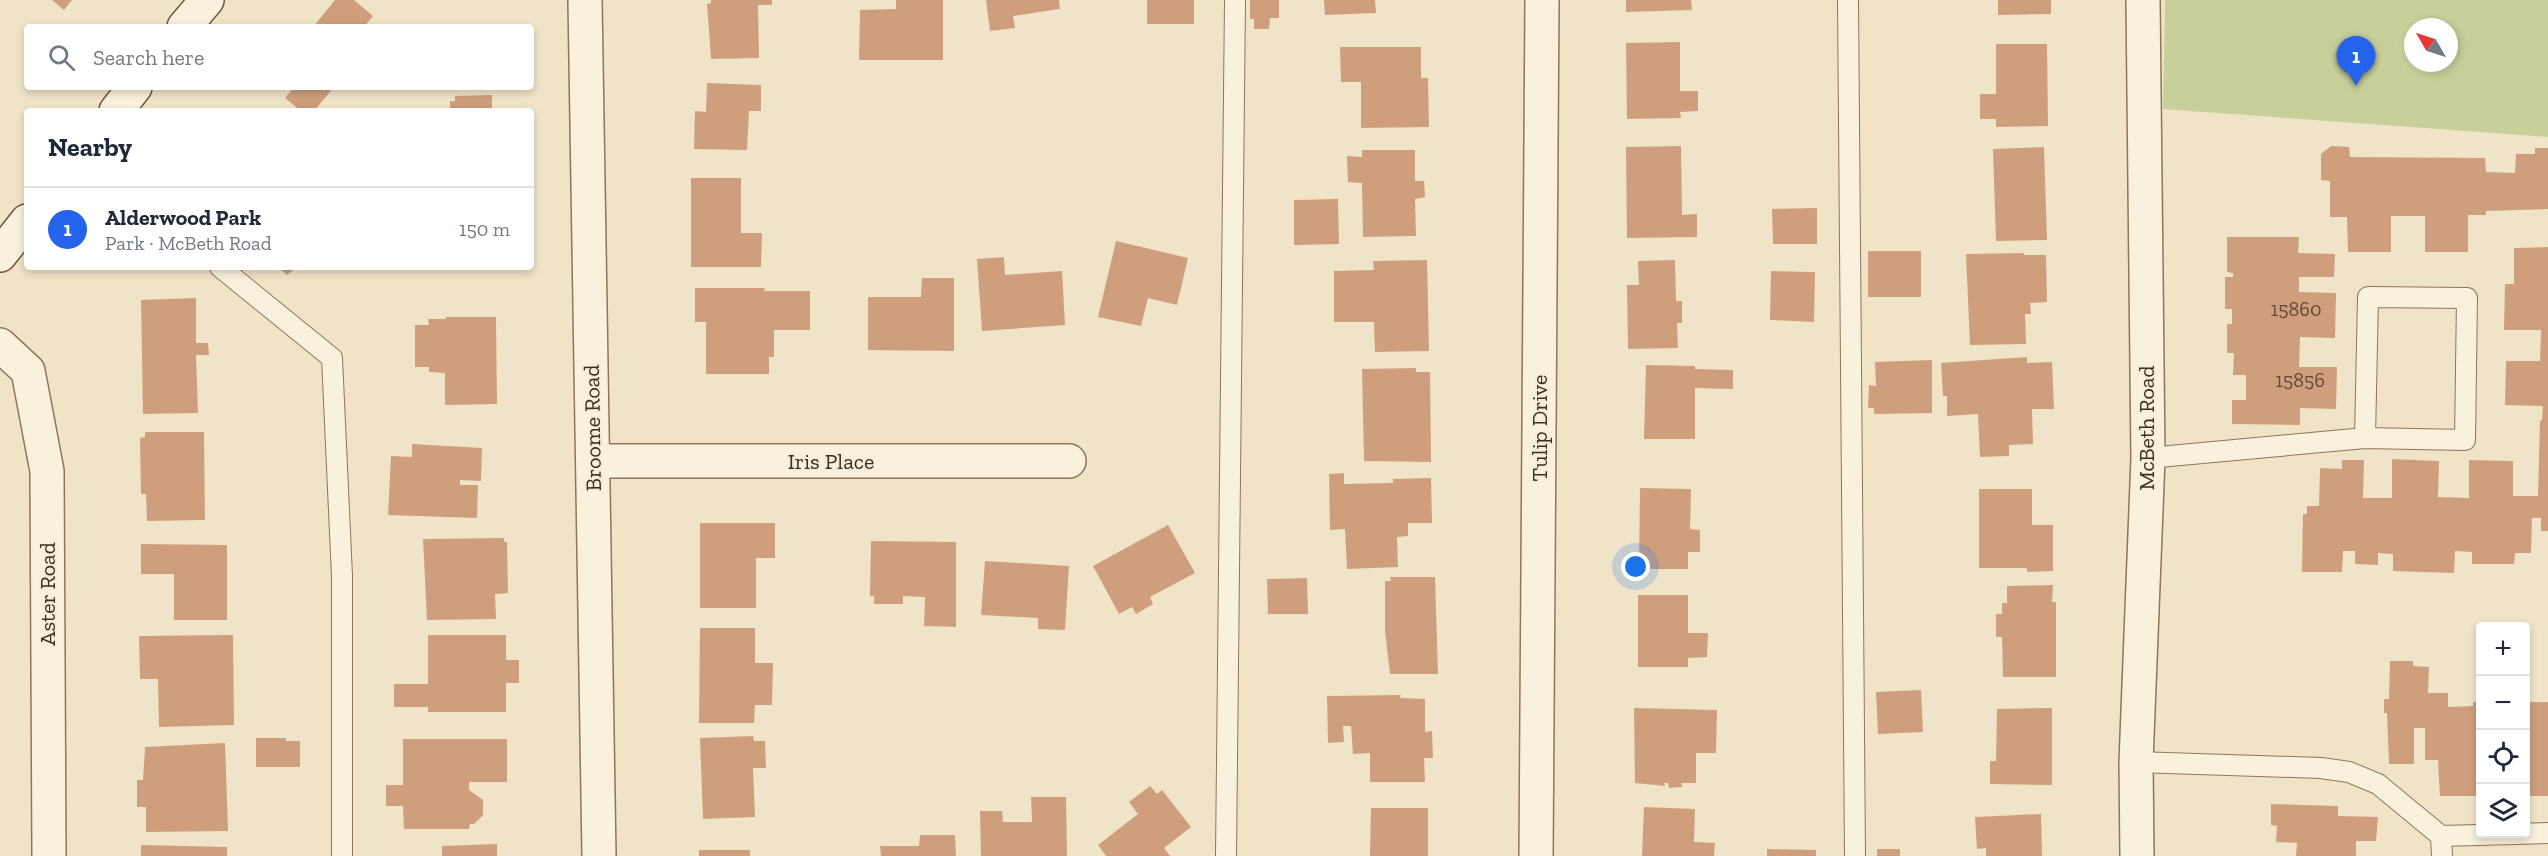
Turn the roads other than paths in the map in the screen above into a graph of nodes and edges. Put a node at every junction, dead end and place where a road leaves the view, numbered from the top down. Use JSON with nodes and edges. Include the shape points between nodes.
{"nodes":[{"id":1,"x":207,"y":0,"type":"edge"},
{"id":2,"x":585,"y":0,"type":"edge"},
{"id":3,"x":1235,"y":0,"type":"edge"},
{"id":4,"x":1542,"y":0,"type":"edge"},
{"id":5,"x":1848,"y":0,"type":"edge"},
{"id":6,"x":2144,"y":0,"type":"edge"},
{"id":7,"x":187,"y":24,"type":"edge"},
{"id":8,"x":133,"y":90,"type":"edge"},
{"id":9,"x":118,"y":108,"type":"edge"},
{"id":10,"x":24,"y":225,"type":"edge"},
{"id":11,"x":0,"y":255,"type":"edge"},
{"id":12,"x":224,"y":270,"type":"edge"},
{"id":13,"x":0,"y":345,"type":"edge"},
{"id":14,"x":2365,"y":438,"type":"junction"},
{"id":15,"x":2148,"y":458,"type":"junction"},
{"id":16,"x":593,"y":460,"type":"junction"},
{"id":17,"x":1069,"y":461,"type":"dead end"},
{"id":18,"x":2136,"y":762,"type":"junction"},
{"id":19,"x":2548,"y":833,"type":"edge"},
{"id":20,"x":2441,"y":836,"type":"junction"},
{"id":21,"x":49,"y":856,"type":"edge"},
{"id":22,"x":342,"y":856,"type":"edge"},
{"id":23,"x":599,"y":856,"type":"edge"},
{"id":24,"x":1226,"y":856,"type":"edge"},
{"id":25,"x":1536,"y":856,"type":"edge"},
{"id":26,"x":1855,"y":856,"type":"edge"},
{"id":27,"x":2138,"y":856,"type":"edge"},
{"id":28,"x":2442,"y":856,"type":"edge"}],
"edges":[{"from":1,"to":7,"type":"street"},
{"from":2,"to":16,"type":"street","name":"Broome Road"},
{"from":3,"to":24,"type":"lane"},
{"from":4,"to":25,"type":"street","name":"Tulip Drive"},
{"from":5,"to":26,"type":"lane"},
{"from":6,"to":15,"type":"street","name":"McBeth Road"},
{"from":8,"to":9,"type":"street"},
{"from":10,"to":11,"type":"street"},
{"from":12,"to":22,"type":"lane","via":[[332,358],[342,576]]},
{"from":13,"to":21,"type":"street","name":"Aster Road","via":[[28,371],[47,471]]},
{"from":14,"to":14,"type":"lane","via":[[2368,297],[2467,298],[2465,440]]},
{"from":14,"to":15,"type":"lane"},
{"from":15,"to":18,"type":"street","name":"McBeth Road"},
{"from":16,"to":17,"type":"street","name":"Iris Place"},
{"from":16,"to":23,"type":"street","name":"Broome Road"},
{"from":18,"to":20,"type":"lane","via":[[2349,772],[2378,784]]},
{"from":18,"to":27,"type":"street","name":"McBeth Road"},
{"from":19,"to":20,"type":"lane"},
{"from":20,"to":28,"type":"lane"}]}
